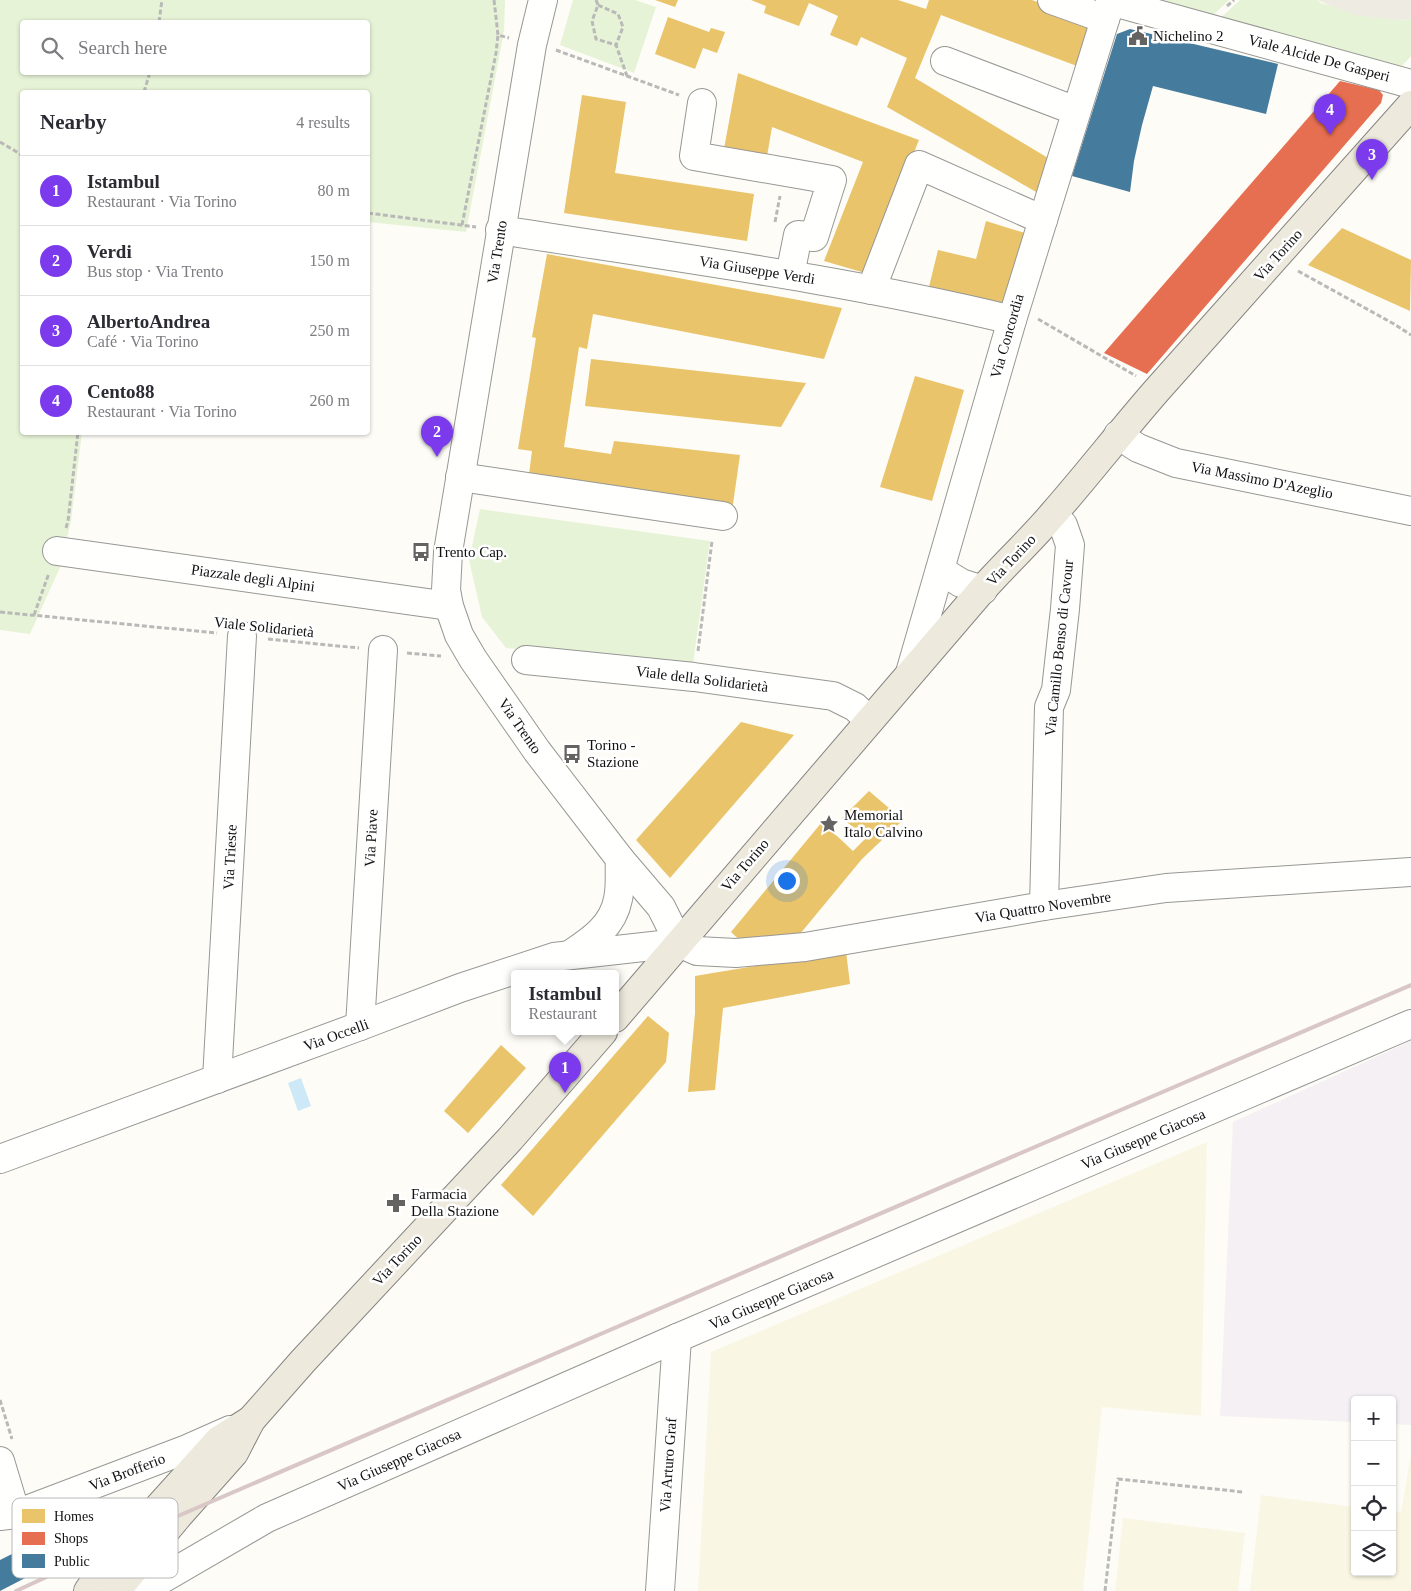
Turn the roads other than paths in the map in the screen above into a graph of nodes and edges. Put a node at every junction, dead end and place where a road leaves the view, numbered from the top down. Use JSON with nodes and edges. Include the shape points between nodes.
{"nodes":[{"id":1,"x":528,"y":0,"type":"edge"},
{"id":2,"x":543,"y":0,"type":"edge"},
{"id":3,"x":1052,"y":0,"type":"edge"},
{"id":4,"x":1109,"y":7,"type":"edge"},
{"id":5,"x":536,"y":27,"type":"junction"},
{"id":6,"x":945,"y":61,"type":"dead end"},
{"id":7,"x":1411,"y":84,"type":"edge"},
{"id":8,"x":702,"y":103,"type":"road end"},
{"id":9,"x":1411,"y":105,"type":"edge"},
{"id":10,"x":1076,"y":111,"type":"junction"},
{"id":11,"x":1043,"y":220,"type":"junction"},
{"id":12,"x":500,"y":230,"type":"junction"},
{"id":13,"x":790,"y":275,"type":"junction"},
{"id":14,"x":871,"y":290,"type":"junction"},
{"id":15,"x":1014,"y":313,"type":"junction"},
{"id":16,"x":1118,"y":434,"type":"junction"},
{"id":17,"x":460,"y":477,"type":"junction"},
{"id":18,"x":1411,"y":511,"type":"edge"},
{"id":19,"x":1053,"y":515,"type":"junction"},
{"id":20,"x":719,"y":516,"type":"road end"},
{"id":21,"x":58,"y":551,"type":"dead end"},
{"id":22,"x":940,"y":570,"type":"junction"},
{"id":23,"x":983,"y":590,"type":"junction"},
{"id":24,"x":449,"y":606,"type":"junction"},
{"id":25,"x":242,"y":636,"type":"road end"},
{"id":26,"x":383,"y":650,"type":"road end"},
{"id":27,"x":526,"y":660,"type":"dead end"},
{"id":28,"x":910,"y":673,"type":"junction"},
{"id":29,"x":869,"y":720,"type":"junction"},
{"id":30,"x":620,"y":859,"type":"junction"},
{"id":31,"x":1411,"y":872,"type":"edge"},
{"id":32,"x":1044,"y":906,"type":"junction"},
{"id":33,"x":679,"y":943,"type":"junction"},
{"id":34,"x":570,"y":955,"type":"junction"},
{"id":35,"x":515,"y":970,"type":"edge"},
{"id":36,"x":511,"y":971,"type":"edge"},
{"id":37,"x":619,"y":1013,"type":"edge"},
{"id":38,"x":1411,"y":1024,"type":"edge"},
{"id":39,"x":360,"y":1026,"type":"junction"},
{"id":40,"x":600,"y":1035,"type":"edge"},
{"id":41,"x":217,"y":1079,"type":"junction"},
{"id":42,"x":0,"y":1158,"type":"edge"},
{"id":43,"x":677,"y":1338,"type":"junction"},
{"id":44,"x":251,"y":1420,"type":"junction"},
{"id":45,"x":197,"y":1451,"type":"junction"},
{"id":46,"x":0,"y":1461,"type":"edge"},
{"id":47,"x":58,"y":1498,"type":"edge"},
{"id":48,"x":160,"y":1498,"type":"edge"},
{"id":49,"x":8,"y":1515,"type":"edge"},
{"id":50,"x":178,"y":1516,"type":"edge"},
{"id":51,"x":178,"y":1571,"type":"edge"},
{"id":52,"x":98,"y":1578,"type":"edge"},
{"id":53,"x":127,"y":1578,"type":"edge"},
{"id":54,"x":166,"y":1578,"type":"edge"},
{"id":55,"x":147,"y":1589,"type":"edge"},
{"id":56,"x":88,"y":1591,"type":"edge"},
{"id":57,"x":116,"y":1591,"type":"edge"},
{"id":58,"x":660,"y":1591,"type":"edge"}],
"edges":[{"from":1,"to":5,"type":"street","name":"Via Trento"},
{"from":2,"to":5,"type":"street","name":"Via Trento"},
{"from":3,"to":4,"type":"street","name":"Viale Alcide De Gasperi"},
{"from":4,"to":7,"type":"street","name":"Viale Alcide De Gasperi"},
{"from":4,"to":10,"type":"street","name":"Via Concordia"},
{"from":5,"to":12,"type":"street","name":"Via Trento"},
{"from":6,"to":10,"type":"street"},
{"from":8,"to":13,"type":"street","via":[[694,156],[832,180],[814,237],[798,235]]},
{"from":9,"to":16,"type":"main road","name":"Via Torino"},
{"from":10,"to":11,"type":"street","name":"Via Concordia"},
{"from":11,"to":14,"type":"street","via":[[919,165]]},
{"from":11,"to":15,"type":"street","name":"Via Concordia"},
{"from":12,"to":13,"type":"street","name":"Via Giuseppe Verdi"},
{"from":12,"to":17,"type":"street","name":"Via Trento"},
{"from":13,"to":14,"type":"street","name":"Via Giuseppe Verdi"},
{"from":14,"to":15,"type":"street","name":"Via Giuseppe Verdi","via":[[962,308]]},
{"from":15,"to":22,"type":"street","name":"Via Concordia"},
{"from":16,"to":18,"type":"street","name":"Via Massimo D'Azeglio","via":[[1138,448],[1176,464]]},
{"from":16,"to":19,"type":"main road","name":"Via Torino"},
{"from":17,"to":20,"type":"street"},
{"from":17,"to":24,"type":"street","name":"Via Trento","via":[[448,552],[446,590]]},
{"from":19,"to":23,"type":"main road","name":"Via Torino"},
{"from":19,"to":32,"type":"street","name":"Via Camillo Benso di Cavour","via":[[1063,525],[1070,545],[1056,690],[1049,707]]},
{"from":21,"to":24,"type":"street","name":"Piazzale degli Alpini"},
{"from":22,"to":23,"type":"street","via":[[961,583]]},
{"from":22,"to":28,"type":"street","name":"Via Concordia"},
{"from":23,"to":28,"type":"main road","name":"Via Torino"},
{"from":24,"to":30,"type":"street","name":"Via Trento","via":[[459,635],[473,659]]},
{"from":25,"to":41,"type":"street","name":"Via Trieste"},
{"from":26,"to":39,"type":"street","name":"Via Piave"},
{"from":27,"to":29,"type":"street","name":"Viale della Solidarietà","via":[[694,676],[834,696]]},
{"from":28,"to":29,"type":"main road","name":"Via Torino"},
{"from":29,"to":33,"type":"main road","name":"Via Torino"},
{"from":30,"to":33,"type":"street","name":"Via Trento","via":[[661,907]]},
{"from":30,"to":34,"type":"street","via":[[618,899],[607,926]]},
{"from":31,"to":32,"type":"street","name":"Via Quattro Novembre","via":[[1166,888]]},
{"from":32,"to":33,"type":"street","name":"Via Quattro Novembre","via":[[795,948],[736,953],[697,951]]},
{"from":33,"to":34,"type":"street","name":"Via Occelli"},
{"from":33,"to":37,"type":"main road","name":"Via Torino"},
{"from":34,"to":35,"type":"street","name":"Via Occelli"},
{"from":36,"to":39,"type":"street","name":"Via Occelli"},
{"from":38,"to":43,"type":"street","name":"Via Giuseppe Giacosa"},
{"from":39,"to":41,"type":"street","name":"Via Occelli"},
{"from":40,"to":44,"type":"main road","name":"Via Torino","via":[[510,1139]]},
{"from":41,"to":42,"type":"street","name":"Via Occelli"},
{"from":43,"to":51,"type":"street","name":"Via Giuseppe Giacosa","via":[[267,1518]]},
{"from":43,"to":58,"type":"street","name":"Via Arturo Graf"},
{"from":44,"to":45,"type":"main road","name":"Via Torino"},
{"from":44,"to":50,"type":"main road","name":"Via Torino","via":[[234,1453]]},
{"from":45,"to":47,"type":"street","name":"Via Brofferio"},
{"from":45,"to":48,"type":"main road","name":"Via Torino"},
{"from":46,"to":49,"type":"street"},
{"from":52,"to":56,"type":"main road","name":"Via Torino"},
{"from":53,"to":57,"type":"main road","name":"Via Torino"},
{"from":54,"to":55,"type":"street","name":"Via Giuseppe Giacosa"}]}
